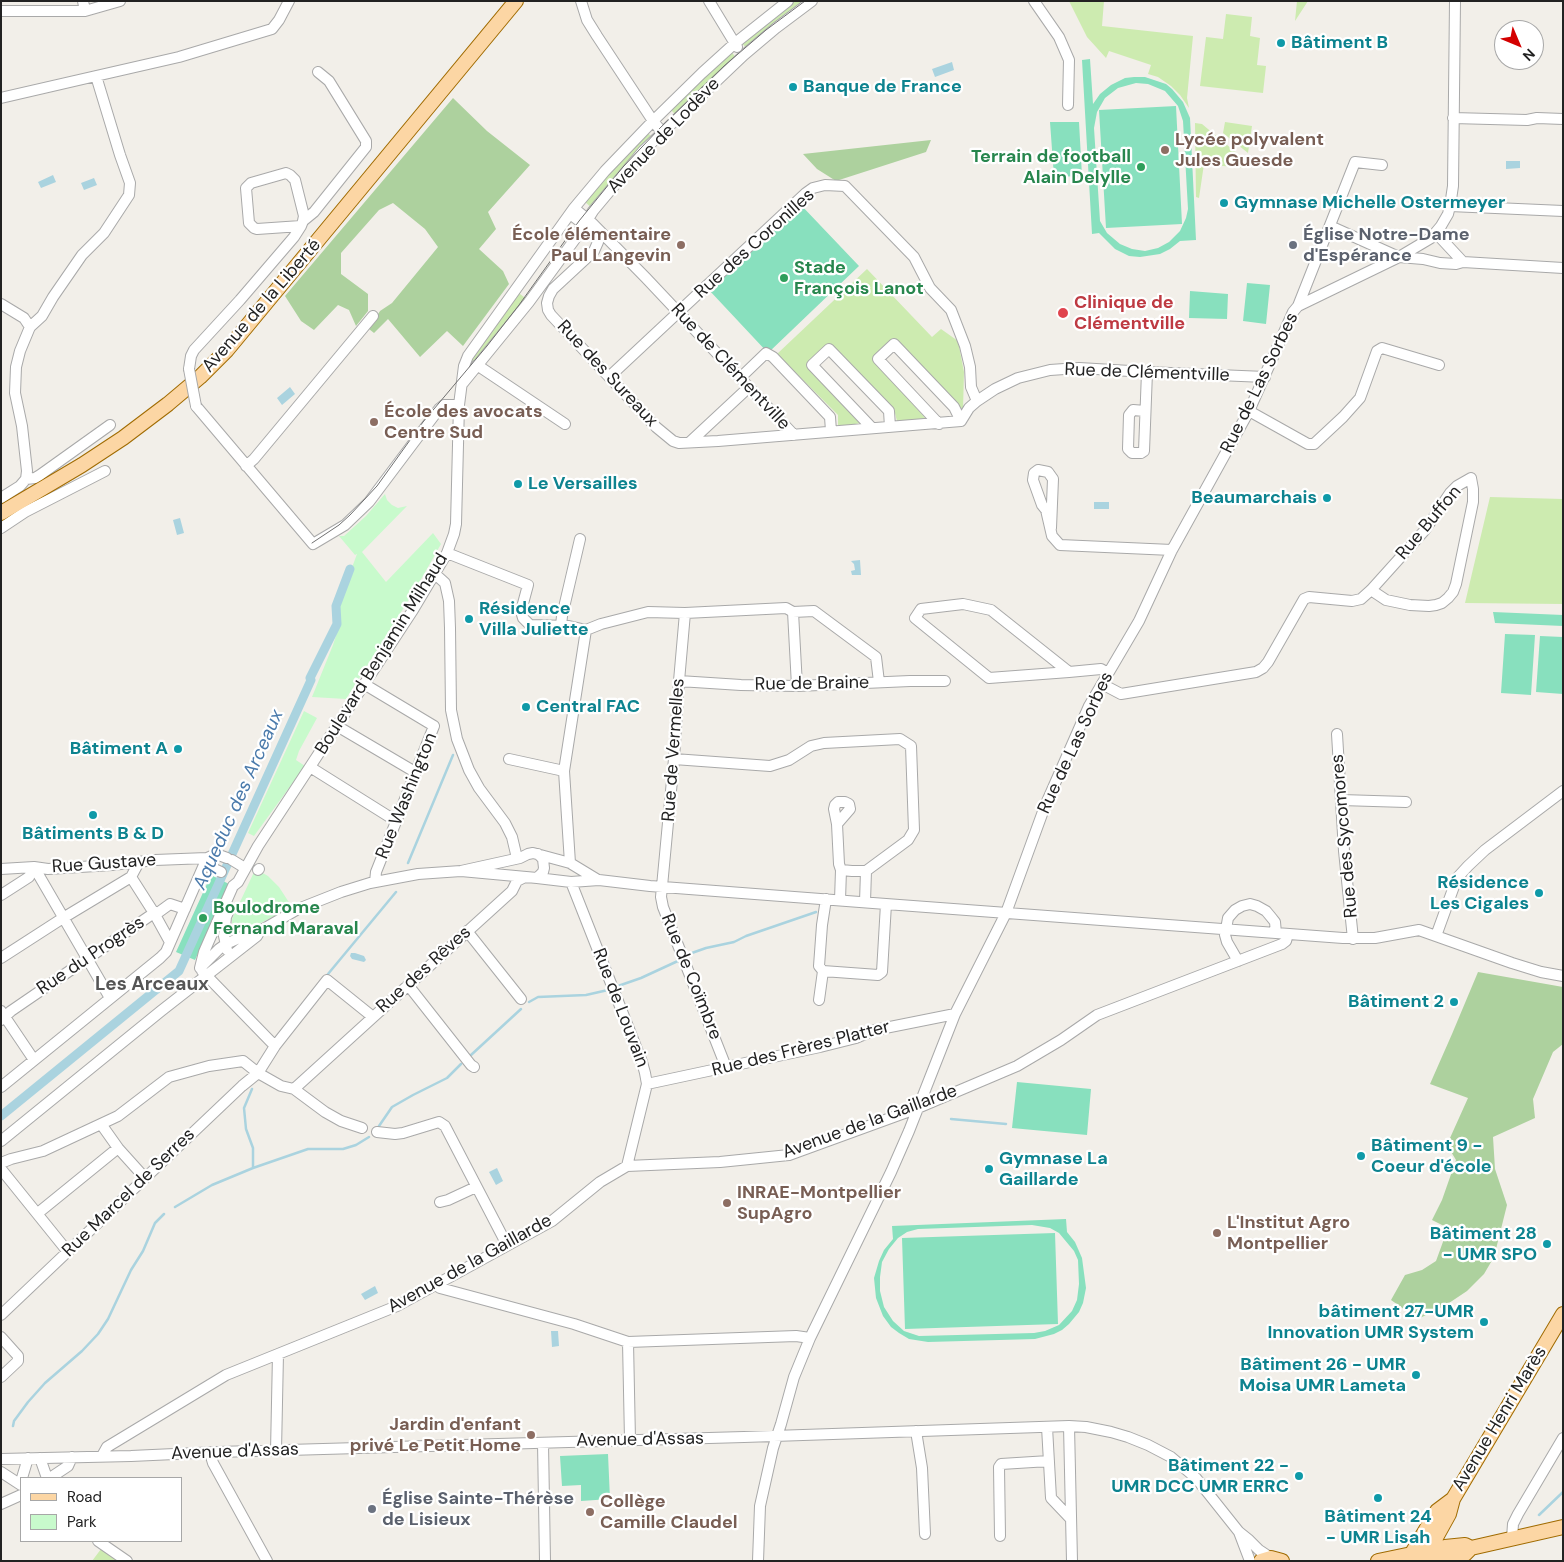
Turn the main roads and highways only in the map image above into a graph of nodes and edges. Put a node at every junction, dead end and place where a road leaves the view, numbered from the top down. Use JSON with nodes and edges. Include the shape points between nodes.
{"nodes":[{"id":1,"x":516,"y":1,"type":"edge"},
{"id":2,"x":526,"y":1,"type":"edge"},
{"id":3,"x":439,"y":95,"type":"junction"},
{"id":4,"x":1,"y":513,"type":"edge"},
{"id":5,"x":1560,"y":1323,"type":"edge"},
{"id":6,"x":1452,"y":1499,"type":"junction"},
{"id":7,"x":1443,"y":1524,"type":"junction"},
{"id":8,"x":1563,"y":1527,"type":"edge"},
{"id":9,"x":1464,"y":1547,"type":"junction"},
{"id":10,"x":1420,"y":1557,"type":"edge"},
{"id":11,"x":1378,"y":1561,"type":"edge"}],
"edges":[{"from":1,"to":3,"type":"main road","name":"Avenue de la Liberté"},
{"from":2,"to":3,"type":"main road","name":"Avenue de la Liberté"},
{"from":3,"to":4,"type":"main road","name":"Avenue de la Liberté","via":[[227,350],[200,377],[122,438]]},
{"from":5,"to":6,"type":"main road","name":"Avenue Henri Marès"},
{"from":6,"to":7,"type":"main road","name":"Avenue Henri Marès"},
{"from":6,"to":10,"type":"main road","name":"Avenue Henri Marès","via":[[1437,1511]]},
{"from":7,"to":9,"type":"main road","via":[[1447,1535]]},
{"from":7,"to":10,"type":"main road","name":"Avenue Henri Marès"},
{"from":8,"to":9,"type":"main road"},
{"from":9,"to":10,"type":"main road","via":[[1465,1554]]},
{"from":10,"to":11,"type":"main road"}]}
